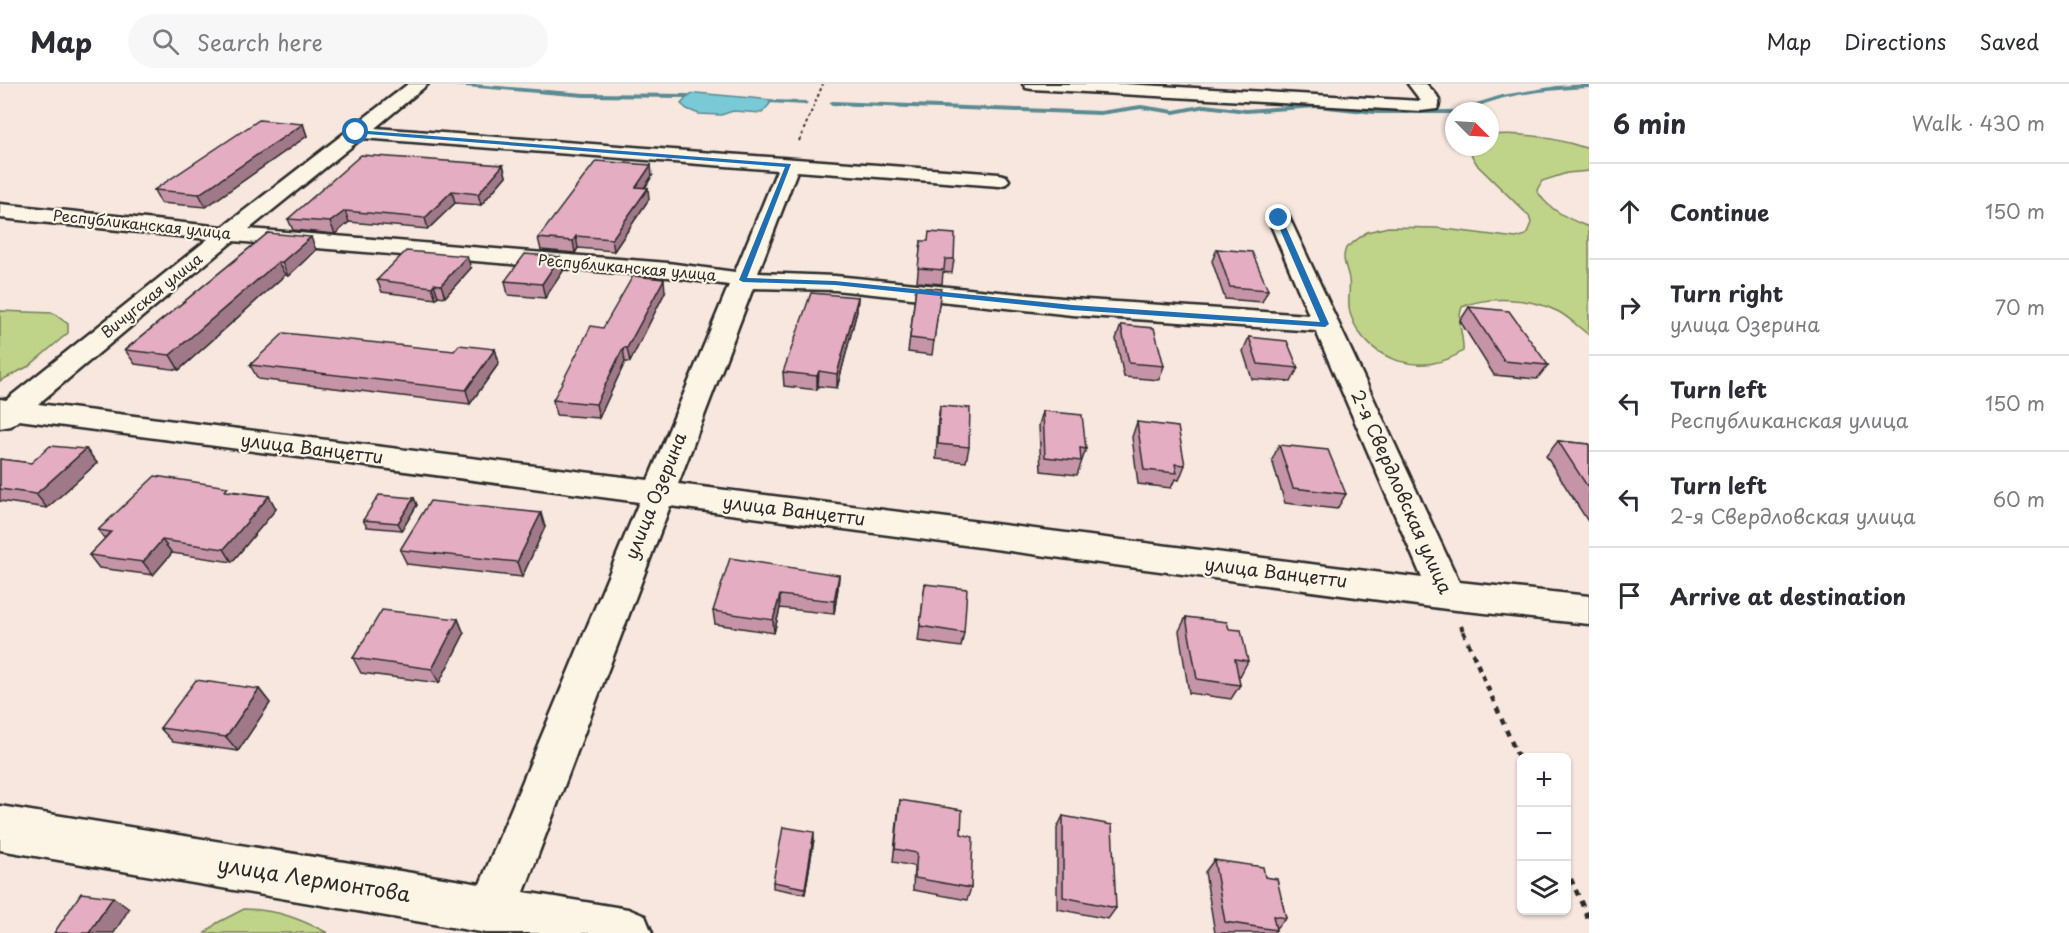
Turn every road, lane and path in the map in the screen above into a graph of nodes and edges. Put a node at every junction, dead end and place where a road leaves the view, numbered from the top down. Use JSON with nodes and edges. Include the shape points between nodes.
{"nodes":[{"id":1,"x":419,"y":84,"type":"edge"},
{"id":2,"x":823,"y":84,"type":"edge"},
{"id":3,"x":1032,"y":84,"type":"edge"},
{"id":4,"x":1417,"y":84,"type":"edge"},
{"id":5,"x":1215,"y":90,"type":"edge"},
{"id":6,"x":356,"y":132,"type":"junction"},
{"id":7,"x":789,"y":165,"type":"junction"},
{"id":8,"x":999,"y":180,"type":"dead end"},
{"id":9,"x":0,"y":212,"type":"edge"},
{"id":10,"x":1279,"y":218,"type":"dead end"},
{"id":11,"x":228,"y":234,"type":"junction"},
{"id":12,"x":743,"y":280,"type":"junction"},
{"id":13,"x":1325,"y":324,"type":"junction"},
{"id":14,"x":4,"y":413,"type":"edge"},
{"id":15,"x":657,"y":493,"type":"junction"},
{"id":16,"x":1447,"y":596,"type":"junction"},
{"id":17,"x":1589,"y":610,"type":"edge"},
{"id":18,"x":1517,"y":757,"type":"edge"},
{"id":19,"x":0,"y":828,"type":"edge"},
{"id":20,"x":1571,"y":879,"type":"edge"},
{"id":21,"x":494,"y":910,"type":"junction"},
{"id":22,"x":1589,"y":920,"type":"edge"},
{"id":23,"x":628,"y":933,"type":"edge"}],
"edges":[{"from":1,"to":6,"type":"street","name":"Вичугская улица"},
{"from":2,"to":7,"type":"path"},
{"from":3,"to":5,"type":"street"},
{"from":4,"to":5,"type":"street","via":[[1431,105]]},
{"from":6,"to":7,"type":"street"},
{"from":6,"to":11,"type":"street","name":"Вичугская улица"},
{"from":7,"to":8,"type":"street"},
{"from":7,"to":12,"type":"street","name":"улица Озерина"},
{"from":9,"to":11,"type":"street","name":"Республиканская улица"},
{"from":10,"to":13,"type":"street","name":"2-я Свердловская улица"},
{"from":11,"to":12,"type":"street","name":"Республиканская улица","via":[[656,269]]},
{"from":11,"to":14,"type":"street","name":"Вичугская улица"},
{"from":12,"to":13,"type":"street","name":"Республиканская улица","via":[[835,283],[1072,308]]},
{"from":12,"to":15,"type":"street","name":"улица Озерина"},
{"from":13,"to":16,"type":"street","name":"2-я Свердловская улица"},
{"from":14,"to":15,"type":"street","name":"улица Ванцетти"},
{"from":15,"to":16,"type":"street","name":"улица Ванцетти"},
{"from":15,"to":21,"type":"street","name":"улица Озерина"},
{"from":16,"to":17,"type":"street","name":"улица Ванцетти"},
{"from":16,"to":18,"type":"path","name":"2-я Свердловская улица"},
{"from":19,"to":21,"type":"street","name":"улица Лермонтова"},
{"from":20,"to":22,"type":"path"},
{"from":21,"to":23,"type":"street","name":"улица Лермонтова"}]}
